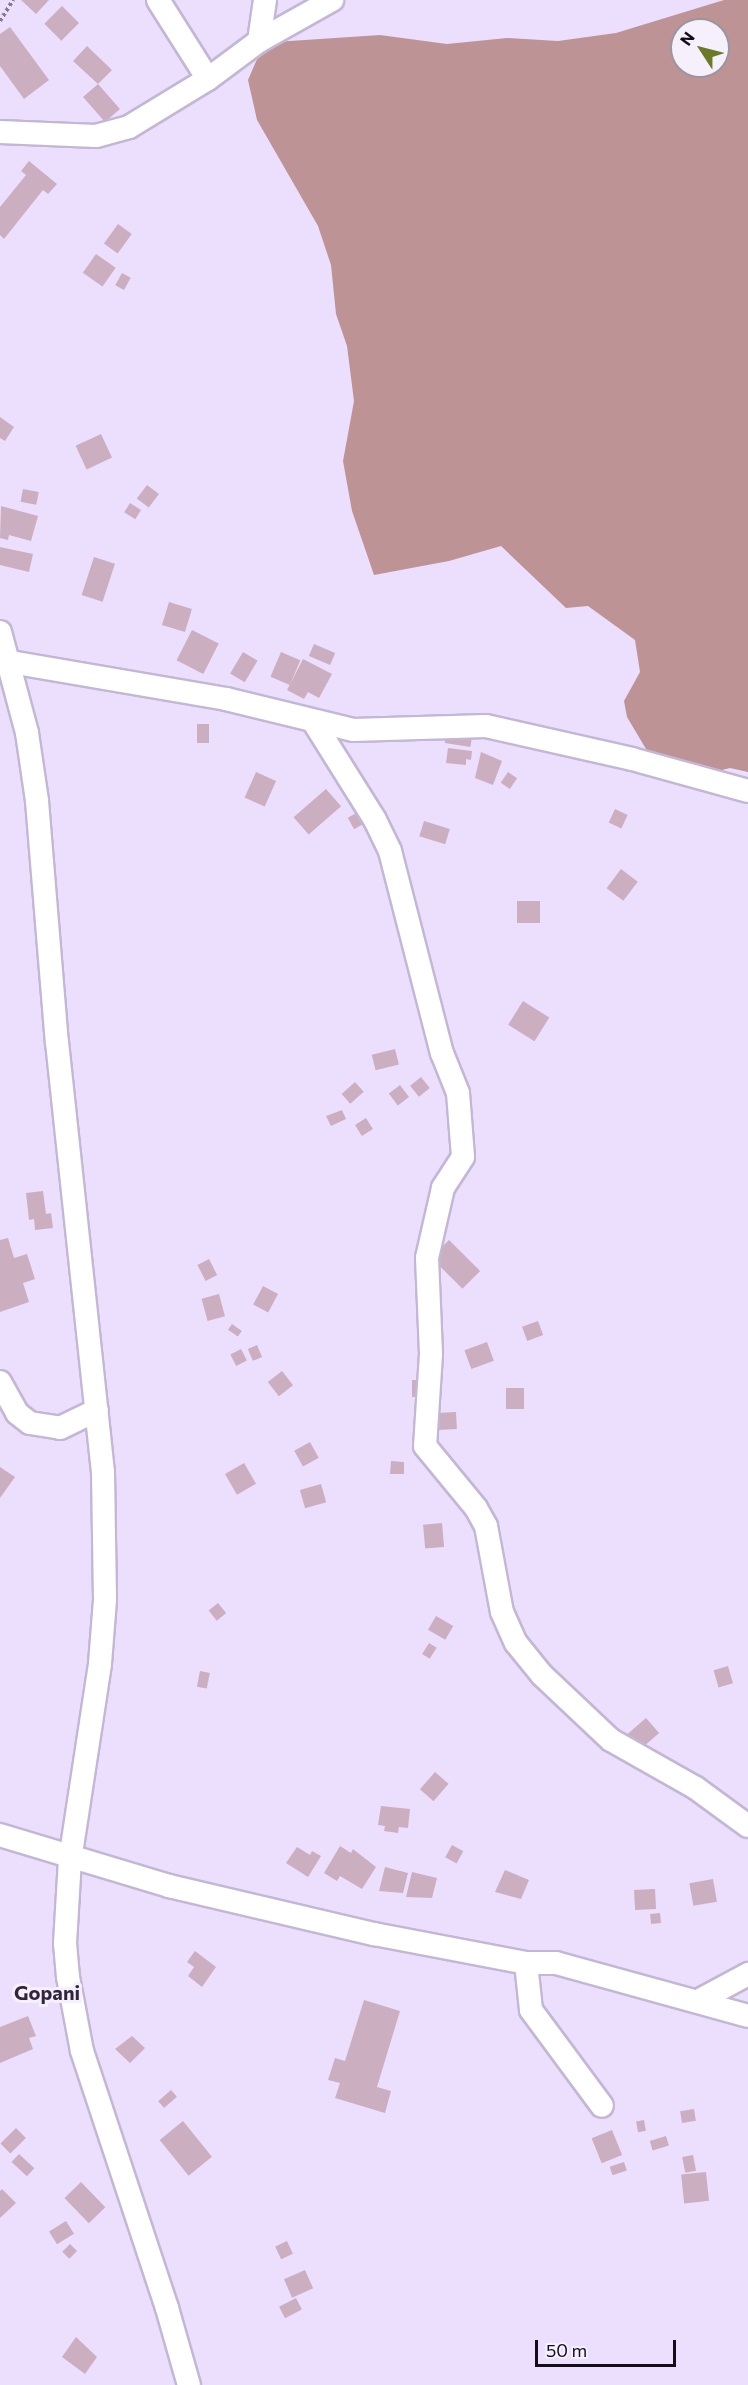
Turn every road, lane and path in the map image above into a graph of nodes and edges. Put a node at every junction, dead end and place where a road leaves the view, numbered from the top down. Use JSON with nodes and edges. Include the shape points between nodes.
{"nodes":[{"id":1,"x":13,"y":0,"type":"edge"},
{"id":2,"x":158,"y":0,"type":"edge"},
{"id":3,"x":265,"y":0,"type":"edge"},
{"id":4,"x":332,"y":0,"type":"edge"},
{"id":5,"x":0,"y":21,"type":"edge"},
{"id":6,"x":259,"y":42,"type":"junction"},
{"id":7,"x":208,"y":79,"type":"junction"},
{"id":8,"x":0,"y":132,"type":"edge"},
{"id":9,"x":0,"y":632,"type":"edge"},
{"id":10,"x":10,"y":662,"type":"junction"},
{"id":11,"x":313,"y":721,"type":"junction"},
{"id":12,"x":748,"y":791,"type":"edge"},
{"id":13,"x":0,"y":1382,"type":"edge"},
{"id":14,"x":97,"y":1410,"type":"junction"},
{"id":15,"x":748,"y":1826,"type":"edge"},
{"id":16,"x":0,"y":1835,"type":"edge"},
{"id":17,"x":70,"y":1859,"type":"junction"},
{"id":18,"x":526,"y":1963,"type":"junction"},
{"id":19,"x":748,"y":1974,"type":"edge"},
{"id":20,"x":700,"y":2000,"type":"junction"},
{"id":21,"x":748,"y":2016,"type":"edge"},
{"id":22,"x":602,"y":2106,"type":"dead end"},
{"id":23,"x":189,"y":2385,"type":"edge"}],
"edges":[{"from":1,"to":5,"type":"path"},
{"from":2,"to":7,"type":"street"},
{"from":3,"to":6,"type":"street"},
{"from":4,"to":6,"type":"street"},
{"from":6,"to":7,"type":"street"},
{"from":7,"to":8,"type":"street","via":[[129,127],[96,136]]},
{"from":9,"to":10,"type":"street"},
{"from":10,"to":11,"type":"street","via":[[226,699]]},
{"from":10,"to":14,"type":"street","via":[[27,733],[37,801],[57,1042]]},
{"from":11,"to":12,"type":"street","via":[[371,731],[486,726],[632,759]]},
{"from":11,"to":15,"type":"street","via":[[390,851],[442,1053],[458,1093],[463,1157],[443,1188],[427,1258],[431,1354],[425,1446],[486,1526],[502,1612],[516,1643],[542,1675],[611,1740],[696,1788]]},
{"from":13,"to":14,"type":"street","via":[[17,1413],[30,1423],[60,1428]]},
{"from":14,"to":17,"type":"street","via":[[103,1472],[105,1600],[100,1664]]},
{"from":16,"to":17,"type":"street"},
{"from":17,"to":18,"type":"street","via":[[374,1934]]},
{"from":17,"to":23,"type":"street","via":[[65,1943],[82,2051]]},
{"from":18,"to":20,"type":"street","via":[[556,1964]]},
{"from":18,"to":22,"type":"street","via":[[531,2010]]},
{"from":19,"to":20,"type":"street"},
{"from":20,"to":21,"type":"street"}]}
